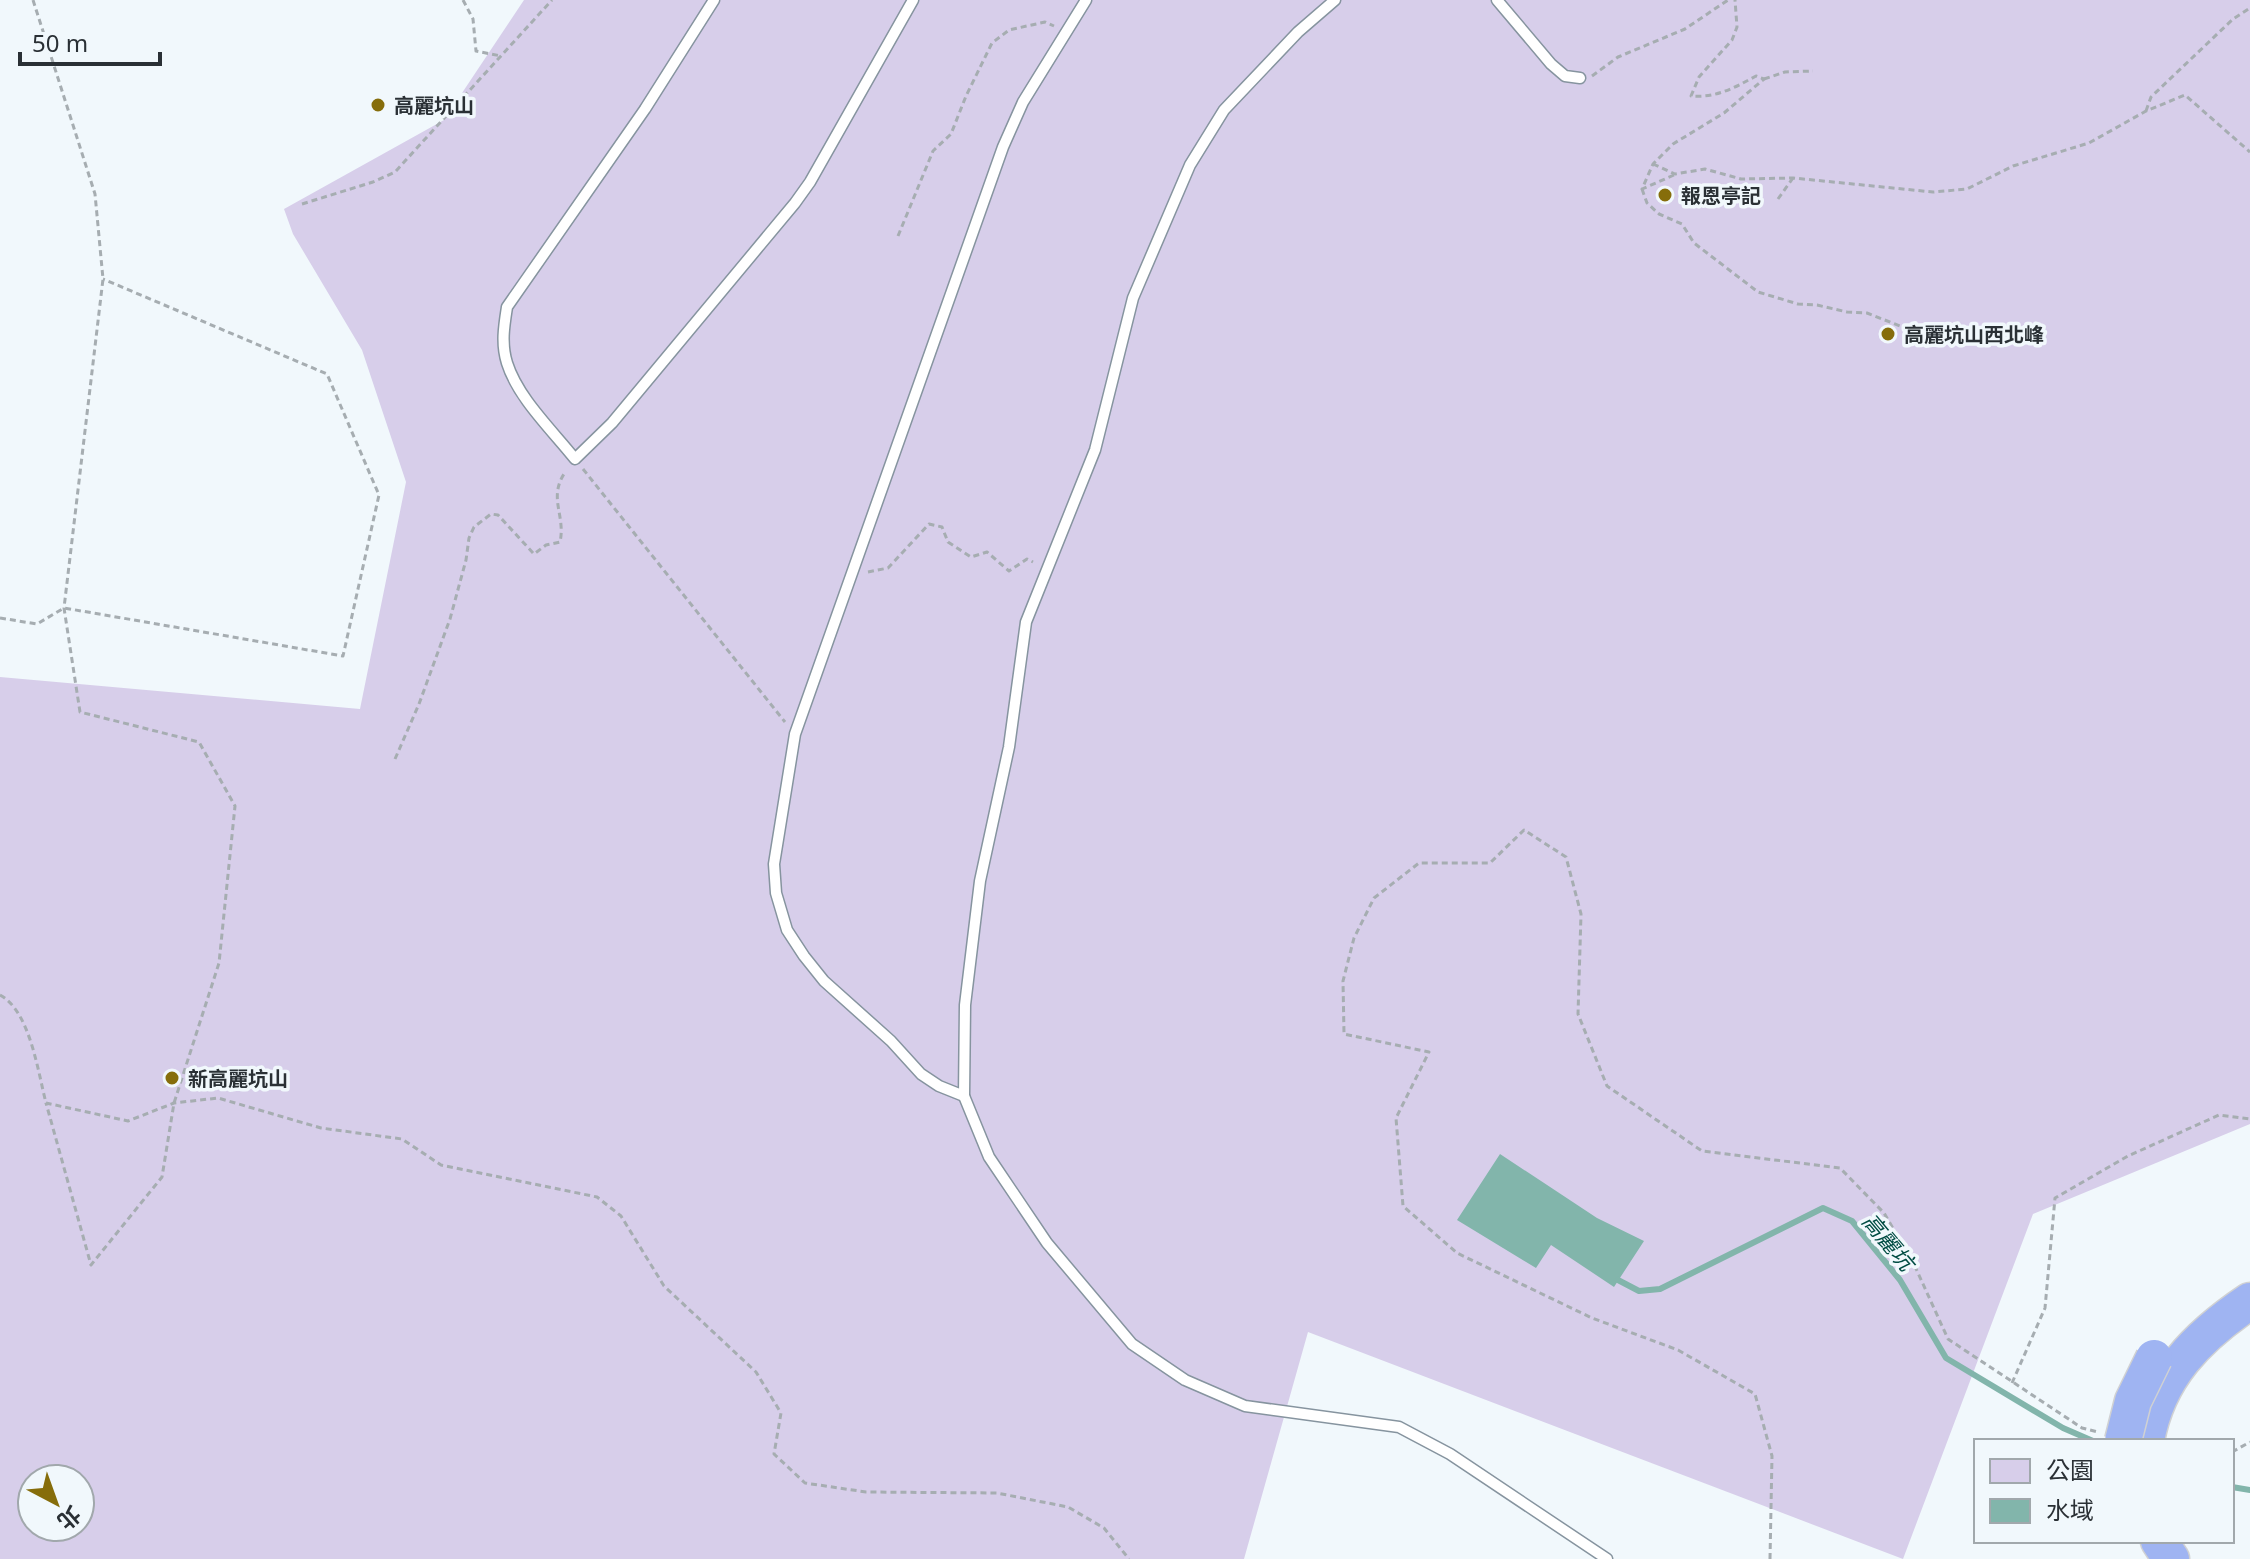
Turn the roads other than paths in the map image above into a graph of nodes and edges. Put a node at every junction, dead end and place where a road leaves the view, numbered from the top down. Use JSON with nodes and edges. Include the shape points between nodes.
{"nodes":[{"id":1,"x":714,"y":0,"type":"edge"},
{"id":2,"x":913,"y":0,"type":"edge"},
{"id":3,"x":1086,"y":0,"type":"edge"},
{"id":4,"x":1335,"y":0,"type":"edge"},
{"id":5,"x":1497,"y":0,"type":"edge"},
{"id":6,"x":1580,"y":78,"type":"road end"},
{"id":7,"x":964,"y":1096,"type":"junction"},
{"id":8,"x":2250,"y":1276,"type":"edge"},
{"id":9,"x":2250,"y":1301,"type":"edge"},
{"id":10,"x":2162,"y":1366,"type":"junction"},
{"id":11,"x":2115,"y":1438,"type":"edge"},
{"id":12,"x":2147,"y":1439,"type":"edge"},
{"id":13,"x":1607,"y":1559,"type":"edge"}],
"edges":[{"from":1,"to":2,"type":"lane","via":[[507,307],[507,363],[524,395],[575,459],[612,423],[795,203]]},
{"from":3,"to":7,"type":"lane","via":[[1023,102],[1003,147],[795,734],[774,864],[787,930],[824,981],[921,1074]]},
{"from":4,"to":7,"type":"lane","via":[[1224,110],[1190,165],[1133,298],[1095,450],[1026,622],[1009,747],[980,881],[965,1005]]},
{"from":5,"to":6,"type":"lane","via":[[1551,64],[1565,76]]},
{"from":7,"to":13,"type":"lane","via":[[989,1157],[1047,1243],[1132,1344],[1185,1380],[1245,1406],[1399,1427],[1450,1454]]},
{"from":8,"to":10,"type":"highway","via":[[2192,1313]]},
{"from":9,"to":10,"type":"highway"},
{"from":10,"to":11,"type":"highway","bridge":true,"via":[[2133,1401]]},
{"from":10,"to":12,"type":"highway"}]}
